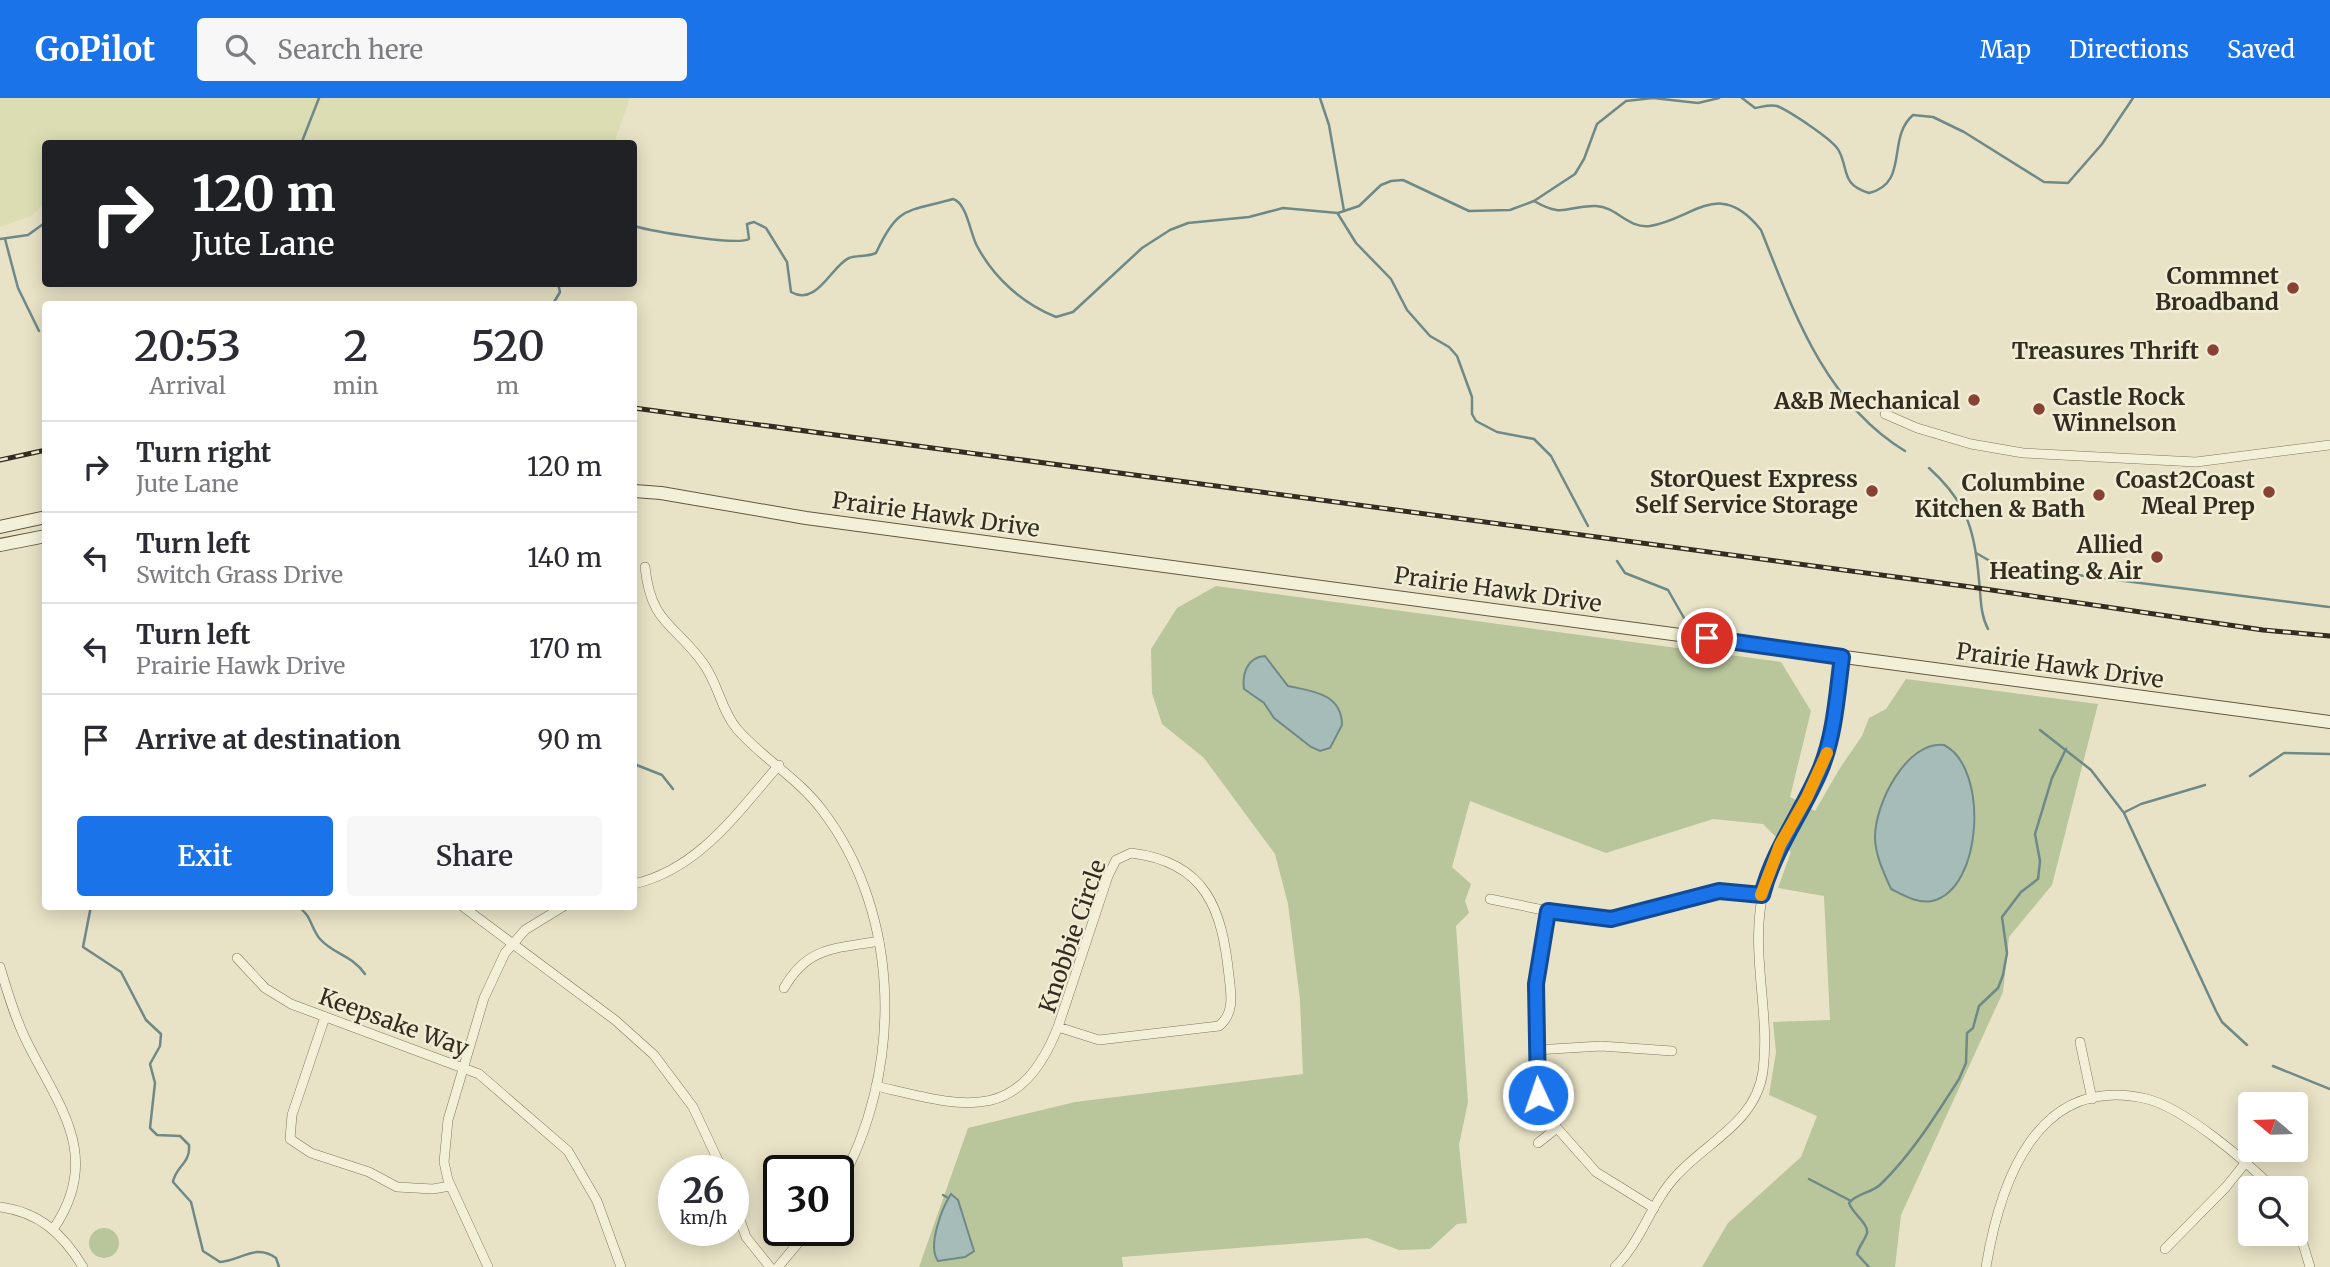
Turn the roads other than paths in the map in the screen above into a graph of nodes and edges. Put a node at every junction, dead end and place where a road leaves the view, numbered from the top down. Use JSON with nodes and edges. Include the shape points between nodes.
{"nodes":[{"id":1,"x":1885,"y":414,"type":"dead end"},
{"id":2,"x":2330,"y":444,"type":"edge"},
{"id":3,"x":637,"y":484,"type":"edge"},
{"id":4,"x":637,"y":491,"type":"edge"},
{"id":5,"x":661,"y":493,"type":"junction"},
{"id":6,"x":42,"y":518,"type":"edge"},
{"id":7,"x":0,"y":527,"type":"edge"},
{"id":8,"x":42,"y":537,"type":"edge"},
{"id":9,"x":0,"y":545,"type":"edge"},
{"id":10,"x":645,"y":567,"type":"dead end"},
{"id":11,"x":1842,"y":657,"type":"junction"},
{"id":12,"x":2330,"y":722,"type":"edge"},
{"id":13,"x":779,"y":765,"type":"junction"},
{"id":14,"x":637,"y":883,"type":"edge"},
{"id":15,"x":1762,"y":895,"type":"junction"},
{"id":16,"x":1490,"y":899,"type":"dead end"},
{"id":17,"x":467,"y":910,"type":"edge"},
{"id":18,"x":557,"y":910,"type":"edge"},
{"id":19,"x":1548,"y":911,"type":"junction"},
{"id":20,"x":879,"y":941,"type":"junction"},
{"id":21,"x":511,"y":943,"type":"junction"},
{"id":22,"x":237,"y":958,"type":"dead end"},
{"id":23,"x":0,"y":967,"type":"edge"},
{"id":24,"x":784,"y":988,"type":"dead end"},
{"id":25,"x":326,"y":1017,"type":"junction"},
{"id":26,"x":1058,"y":1027,"type":"junction"},
{"id":27,"x":2080,"y":1042,"type":"dead end"},
{"id":28,"x":1536,"y":1051,"type":"junction"},
{"id":29,"x":1672,"y":1051,"type":"dead end"},
{"id":30,"x":462,"y":1066,"type":"junction"},
{"id":31,"x":876,"y":1086,"type":"junction"},
{"id":32,"x":2092,"y":1099,"type":"junction"},
{"id":33,"x":1557,"y":1128,"type":"junction"},
{"id":34,"x":1538,"y":1143,"type":"dead end"},
{"id":35,"x":716,"y":1155,"type":"edge"},
{"id":36,"x":854,"y":1155,"type":"edge"},
{"id":37,"x":2238,"y":1157,"type":"edge"},
{"id":38,"x":2246,"y":1162,"type":"joint"},
{"id":39,"x":2261,"y":1176,"type":"edge"},
{"id":40,"x":450,"y":1186,"type":"junction"},
{"id":41,"x":0,"y":1207,"type":"edge"},
{"id":42,"x":1654,"y":1208,"type":"junction"},
{"id":43,"x":54,"y":1228,"type":"junction"},
{"id":44,"x":749,"y":1241,"type":"edge"},
{"id":45,"x":796,"y":1246,"type":"edge"},
{"id":46,"x":2304,"y":1246,"type":"edge"},
{"id":47,"x":2165,"y":1249,"type":"dead end"},
{"id":48,"x":83,"y":1267,"type":"edge"},
{"id":49,"x":488,"y":1267,"type":"edge"},
{"id":50,"x":621,"y":1267,"type":"edge"},
{"id":51,"x":770,"y":1267,"type":"edge"},
{"id":52,"x":778,"y":1267,"type":"edge"},
{"id":53,"x":1615,"y":1267,"type":"edge"},
{"id":54,"x":1986,"y":1267,"type":"edge"},
{"id":55,"x":2310,"y":1267,"type":"edge"}],
"edges":[{"from":1,"to":2,"type":"street","via":[[1971,444],[2023,453],[2196,462]]},
{"from":3,"to":5,"type":"street","name":"Prairie Hawk Drive"},
{"from":4,"to":5,"type":"street","name":"Prairie Hawk Drive"},
{"from":5,"to":11,"type":"street","name":"Prairie Hawk Drive","via":[[806,518]]},
{"from":6,"to":7,"type":"street"},
{"from":8,"to":9,"type":"street"},
{"from":10,"to":13,"type":"street","via":[[652,604],[661,619],[704,664],[738,730]]},
{"from":11,"to":12,"type":"street","name":"Prairie Hawk Drive"},
{"from":11,"to":15,"type":"street","via":[[1821,769],[1780,845]]},
{"from":13,"to":14,"type":"street","via":[[687,862]]},
{"from":13,"to":20,"type":"street","via":[[811,796],[840,835],[855,864]]},
{"from":15,"to":19,"type":"street","via":[[1719,891],[1611,919]]},
{"from":15,"to":42,"type":"street","via":[[1758,931],[1761,1082],[1746,1112],[1678,1173]]},
{"from":16,"to":19,"type":"street"},
{"from":17,"to":21,"type":"street"},
{"from":18,"to":21,"type":"street"},
{"from":19,"to":28,"type":"street","via":[[1536,984]]},
{"from":20,"to":24,"type":"street","via":[[816,953],[799,966]]},
{"from":20,"to":31,"type":"street","via":[[885,1017]]},
{"from":21,"to":30,"type":"street","via":[[484,998]]},
{"from":21,"to":35,"type":"street","via":[[615,1020],[654,1055],[693,1107]]},
{"from":22,"to":25,"type":"street","name":"Keepsake Way","via":[[276,997]]},
{"from":23,"to":43,"type":"street","via":[[19,1026],[69,1124],[72,1186],[67,1207]]},
{"from":25,"to":30,"type":"street","name":"Keepsake Way"},
{"from":25,"to":40,"type":"street","via":[[292,1115],[290,1139],[311,1153],[369,1172],[397,1187]]},
{"from":26,"to":26,"type":"street","name":"Knobbie Circle","via":[[1116,860],[1139,854],[1173,867],[1199,884],[1217,908],[1222,924],[1231,1003],[1226,1020],[1208,1029],[1099,1040]]},
{"from":26,"to":31,"type":"street","via":[[1048,1052],[1025,1082],[989,1102],[950,1104]]},
{"from":27,"to":32,"type":"street"},
{"from":28,"to":29,"type":"street","via":[[1601,1046]]},
{"from":28,"to":33,"type":"street","via":[[1538,1095]]},
{"from":30,"to":40,"type":"street","via":[[445,1144]]},
{"from":30,"to":50,"type":"street","name":"Keepsake Way","via":[[479,1074],[568,1151],[597,1201]]},
{"from":31,"to":36,"type":"street"},
{"from":32,"to":37,"type":"street","via":[[2121,1097],[2158,1104]]},
{"from":32,"to":54,"type":"street","via":[[2062,1111],[2034,1132],[2020,1152],[1995,1216]]},
{"from":33,"to":34,"type":"street"},
{"from":33,"to":42,"type":"street","via":[[1596,1172]]},
{"from":38,"to":39,"type":"street"},
{"from":38,"to":47,"type":"street"},
{"from":40,"to":49,"type":"street"},
{"from":41,"to":43,"type":"street","via":[[23,1212]]},
{"from":42,"to":53,"type":"street","via":[[1628,1254]]},
{"from":43,"to":48,"type":"street"},
{"from":44,"to":51,"type":"street"},
{"from":45,"to":52,"type":"street"},
{"from":46,"to":55,"type":"street"}]}
